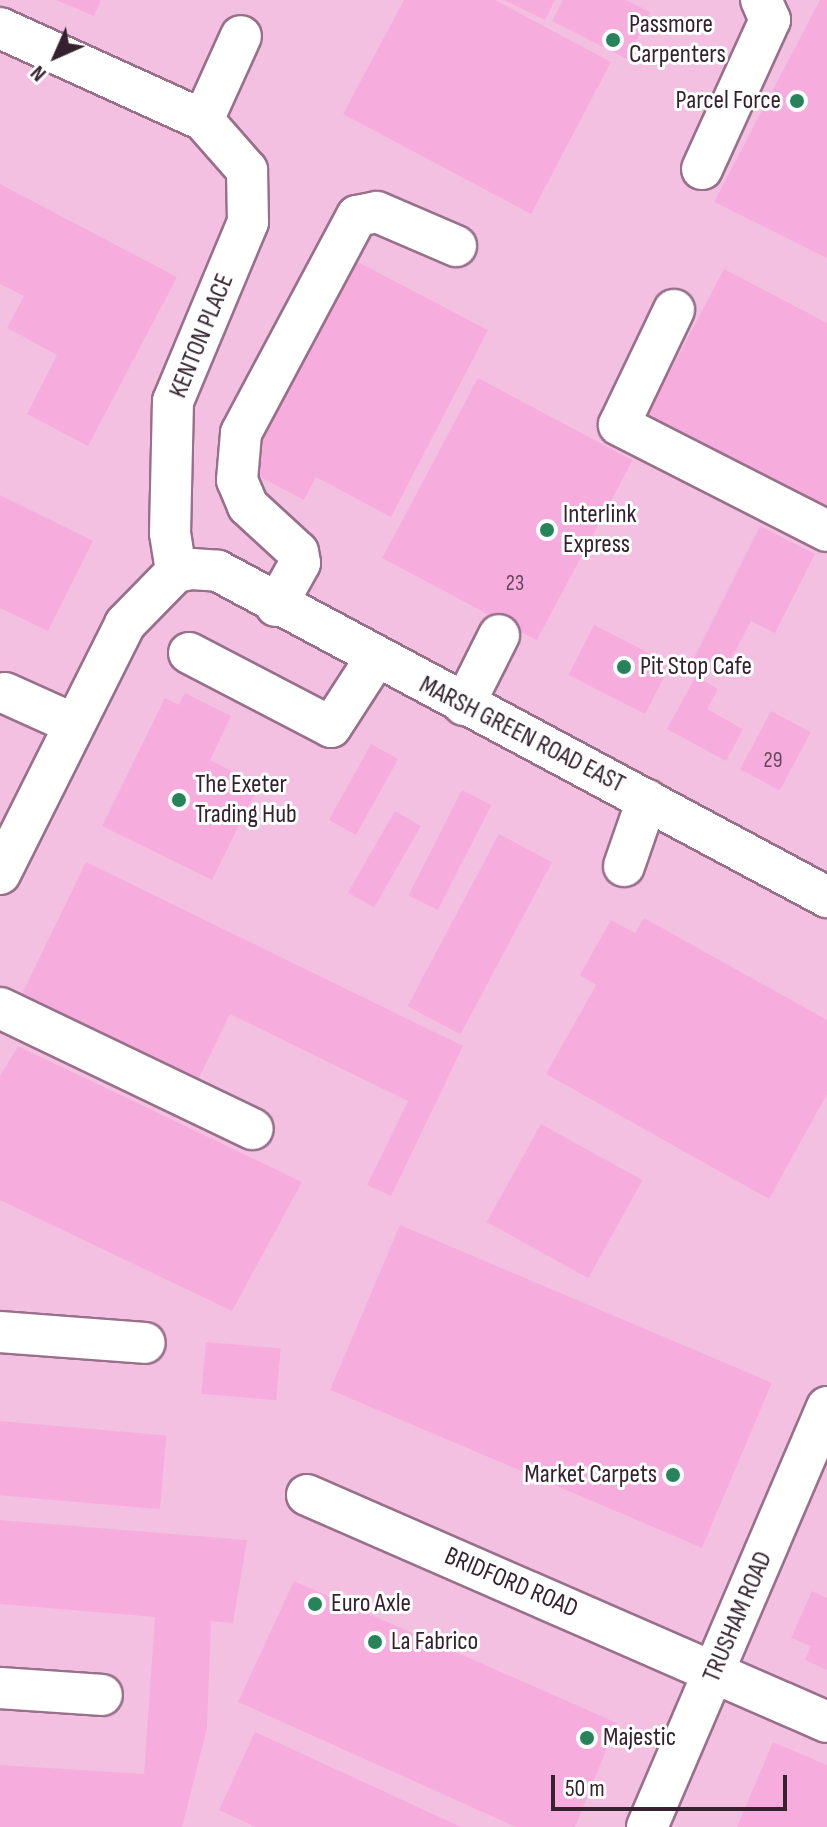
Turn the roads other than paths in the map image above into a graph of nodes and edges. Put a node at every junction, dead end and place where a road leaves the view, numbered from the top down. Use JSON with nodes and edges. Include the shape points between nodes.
{"nodes":[{"id":1,"x":761,"y":0,"type":"edge"},
{"id":2,"x":0,"y":28,"type":"edge"},
{"id":3,"x":241,"y":36,"type":"dead end"},
{"id":4,"x":203,"y":120,"type":"junction"},
{"id":5,"x":702,"y":169,"type":"dead end"},
{"id":6,"x":456,"y":246,"type":"dead end"},
{"id":7,"x":674,"y":310,"type":"dead end"},
{"id":8,"x":827,"y":531,"type":"edge"},
{"id":9,"x":176,"y":572,"type":"junction"},
{"id":10,"x":276,"y":606,"type":"junction"},
{"id":11,"x":499,"y":635,"type":"dead end"},
{"id":12,"x":189,"y":653,"type":"dead end"},
{"id":13,"x":375,"y":659,"type":"junction"},
{"id":14,"x":5,"y":693,"type":"dead end"},
{"id":15,"x":464,"y":705,"type":"junction"},
{"id":16,"x":74,"y":724,"type":"junction"},
{"id":17,"x":647,"y":800,"type":"junction"},
{"id":18,"x":624,"y":866,"type":"dead end"},
{"id":19,"x":0,"y":874,"type":"edge"},
{"id":20,"x":827,"y":897,"type":"edge"},
{"id":21,"x":0,"y":1008,"type":"edge"},
{"id":22,"x":252,"y":1129,"type":"dead end"},
{"id":23,"x":0,"y":1332,"type":"edge"},
{"id":24,"x":145,"y":1343,"type":"dead end"},
{"id":25,"x":827,"y":1407,"type":"edge"},
{"id":26,"x":307,"y":1495,"type":"dead end"},
{"id":27,"x":715,"y":1671,"type":"junction"},
{"id":28,"x":0,"y":1688,"type":"edge"},
{"id":29,"x":102,"y":1695,"type":"dead end"},
{"id":30,"x":827,"y":1722,"type":"edge"},
{"id":31,"x":647,"y":1827,"type":"edge"}],
"edges":[{"from":1,"to":5,"type":"street","via":[[770,20]]},
{"from":2,"to":4,"type":"street","name":"KENTON PLACE","via":[[56,72]]},
{"from":3,"to":4,"type":"street"},
{"from":4,"to":9,"type":"street","name":"KENTON PLACE","via":[[241,160],[250,182],[248,222],[220,248],[173,401],[170,533]]},
{"from":6,"to":10,"type":"street","via":[[377,212],[357,216],[241,433],[237,480],[248,506],[298,552],[300,563]]},
{"from":7,"to":8,"type":"street","via":[[619,425]]},
{"from":9,"to":10,"type":"street","name":"MARSH GREEN ROAD EAST","via":[[218,571]]},
{"from":9,"to":16,"type":"street","via":[[125,624]]},
{"from":10,"to":13,"type":"street","name":"MARSH GREEN ROAD EAST"},
{"from":11,"to":15,"type":"street"},
{"from":12,"to":13,"type":"street","via":[[331,727]]},
{"from":13,"to":15,"type":"street","name":"MARSH GREEN ROAD EAST"},
{"from":14,"to":16,"type":"street"},
{"from":15,"to":17,"type":"street","name":"MARSH GREEN ROAD EAST"},
{"from":16,"to":19,"type":"street"},
{"from":17,"to":18,"type":"street"},
{"from":17,"to":20,"type":"street","name":"MARSH GREEN ROAD EAST"},
{"from":21,"to":22,"type":"street"},
{"from":23,"to":24,"type":"street"},
{"from":25,"to":27,"type":"street","name":"TRUSHAM ROAD"},
{"from":26,"to":27,"type":"street","name":"BRIDFORD ROAD"},
{"from":27,"to":30,"type":"street","name":"BRIDFORD ROAD"},
{"from":27,"to":31,"type":"street","name":"TRUSHAM ROAD"},
{"from":28,"to":29,"type":"street"}]}
